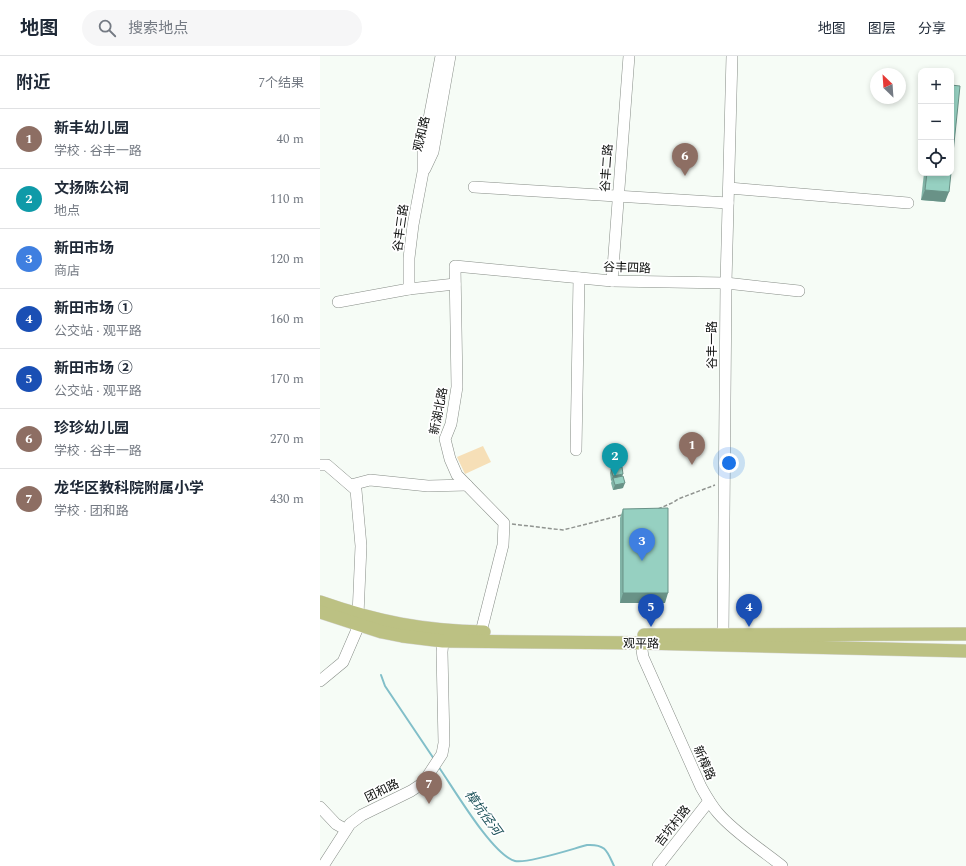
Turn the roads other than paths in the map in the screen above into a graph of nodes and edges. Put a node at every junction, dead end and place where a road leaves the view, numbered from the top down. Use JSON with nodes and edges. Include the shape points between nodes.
{"nodes":[{"id":1,"x":441,"y":56,"type":"edge"},
{"id":2,"x":450,"y":56,"type":"edge"},
{"id":3,"x":628,"y":56,"type":"edge"},
{"id":4,"x":732,"y":56,"type":"edge"},
{"id":5,"x":424,"y":172,"type":"junction"},
{"id":6,"x":474,"y":188,"type":"dead end"},
{"id":7,"x":729,"y":188,"type":"junction"},
{"id":8,"x":618,"y":196,"type":"junction"},
{"id":9,"x":728,"y":203,"type":"junction"},
{"id":10,"x":908,"y":203,"type":"dead end"},
{"id":11,"x":455,"y":266,"type":"joint"},
{"id":12,"x":579,"y":278,"type":"junction"},
{"id":13,"x":612,"y":281,"type":"junction"},
{"id":14,"x":726,"y":283,"type":"junction"},
{"id":15,"x":455,"y":284,"type":"junction"},
{"id":16,"x":409,"y":289,"type":"junction"},
{"id":17,"x":799,"y":290,"type":"dead end"},
{"id":18,"x":338,"y":302,"type":"dead end"},
{"id":19,"x":576,"y":450,"type":"dead end"},
{"id":20,"x":320,"y":465,"type":"edge"},
{"id":21,"x":351,"y":485,"type":"junction"},
{"id":22,"x":467,"y":485,"type":"junction"},
{"id":23,"x":320,"y":602,"type":"edge"},
{"id":24,"x":320,"y":612,"type":"edge"},
{"id":25,"x":359,"y":620,"type":"junction"},
{"id":26,"x":480,"y":632,"type":"junction"},
{"id":27,"x":965,"y":634,"type":"edge"},
{"id":28,"x":723,"y":635,"type":"junction"},
{"id":29,"x":443,"y":641,"type":"junction"},
{"id":30,"x":641,"y":644,"type":"junction"},
{"id":31,"x":966,"y":651,"type":"edge"},
{"id":32,"x":320,"y":681,"type":"edge"},
{"id":33,"x":709,"y":801,"type":"junction"},
{"id":34,"x":320,"y":807,"type":"edge"},
{"id":35,"x":345,"y":830,"type":"junction"},
{"id":36,"x":322,"y":866,"type":"edge"},
{"id":37,"x":658,"y":866,"type":"edge"},
{"id":38,"x":782,"y":866,"type":"edge"}],
"edges":[{"from":1,"to":5,"type":"street","name":"观和路","via":[[423,150]]},
{"from":2,"to":5,"type":"street","name":"观和路","via":[[433,152]]},
{"from":3,"to":8,"type":"street","name":"谷丰二路"},
{"from":4,"to":7,"type":"street","name":"谷丰一路"},
{"from":5,"to":16,"type":"street","name":"谷丰三路","via":[[413,225]]},
{"from":6,"to":8,"type":"street"},
{"from":7,"to":9,"type":"street","name":"谷丰一路"},
{"from":7,"to":10,"type":"street"},
{"from":8,"to":9,"type":"street"},
{"from":8,"to":13,"type":"street","name":"谷丰二路"},
{"from":9,"to":14,"type":"street","name":"谷丰一路"},
{"from":11,"to":12,"type":"street","name":"谷丰四路"},
{"from":11,"to":15,"type":"street","name":"新湖北路"},
{"from":12,"to":13,"type":"street","name":"谷丰四路"},
{"from":12,"to":19,"type":"street"},
{"from":13,"to":14,"type":"street","name":"谷丰四路"},
{"from":14,"to":17,"type":"street","name":"谷丰四路"},
{"from":14,"to":28,"type":"street","name":"谷丰一路"},
{"from":15,"to":16,"type":"street"},
{"from":15,"to":22,"type":"street","name":"新湖北路","via":[[457,387],[451,424],[445,440],[456,475]]},
{"from":16,"to":18,"type":"street"},
{"from":20,"to":21,"type":"street","via":[[327,465]]},
{"from":21,"to":22,"type":"street","via":[[370,480],[428,486]]},
{"from":21,"to":25,"type":"street","via":[[356,490],[361,546]]},
{"from":22,"to":26,"type":"street","name":"新湖北路","via":[[504,524],[503,545]]},
{"from":23,"to":25,"type":"main road","name":"观平路"},
{"from":24,"to":25,"type":"main road","name":"观平路"},
{"from":25,"to":26,"type":"main road","name":"观平路","via":[[419,628]]},
{"from":25,"to":29,"type":"main road","name":"观平路","via":[[402,636]]},
{"from":25,"to":32,"type":"street","via":[[343,662]]},
{"from":26,"to":28,"type":"main road","name":"观平路"},
{"from":27,"to":28,"type":"main road","name":"观平路"},
{"from":29,"to":30,"type":"main road","name":"观平路"},
{"from":29,"to":35,"type":"street","name":"团和路","via":[[442,754],[418,787],[362,815]]},
{"from":30,"to":31,"type":"main road","name":"观平路"},
{"from":30,"to":33,"type":"street","name":"新樟路","via":[[643,657]]},
{"from":33,"to":37,"type":"street","name":"吉坑村路"},
{"from":33,"to":38,"type":"street","name":"新樟路","via":[[728,823]]},
{"from":34,"to":35,"type":"street"},
{"from":35,"to":36,"type":"street","name":"团和路"}]}
